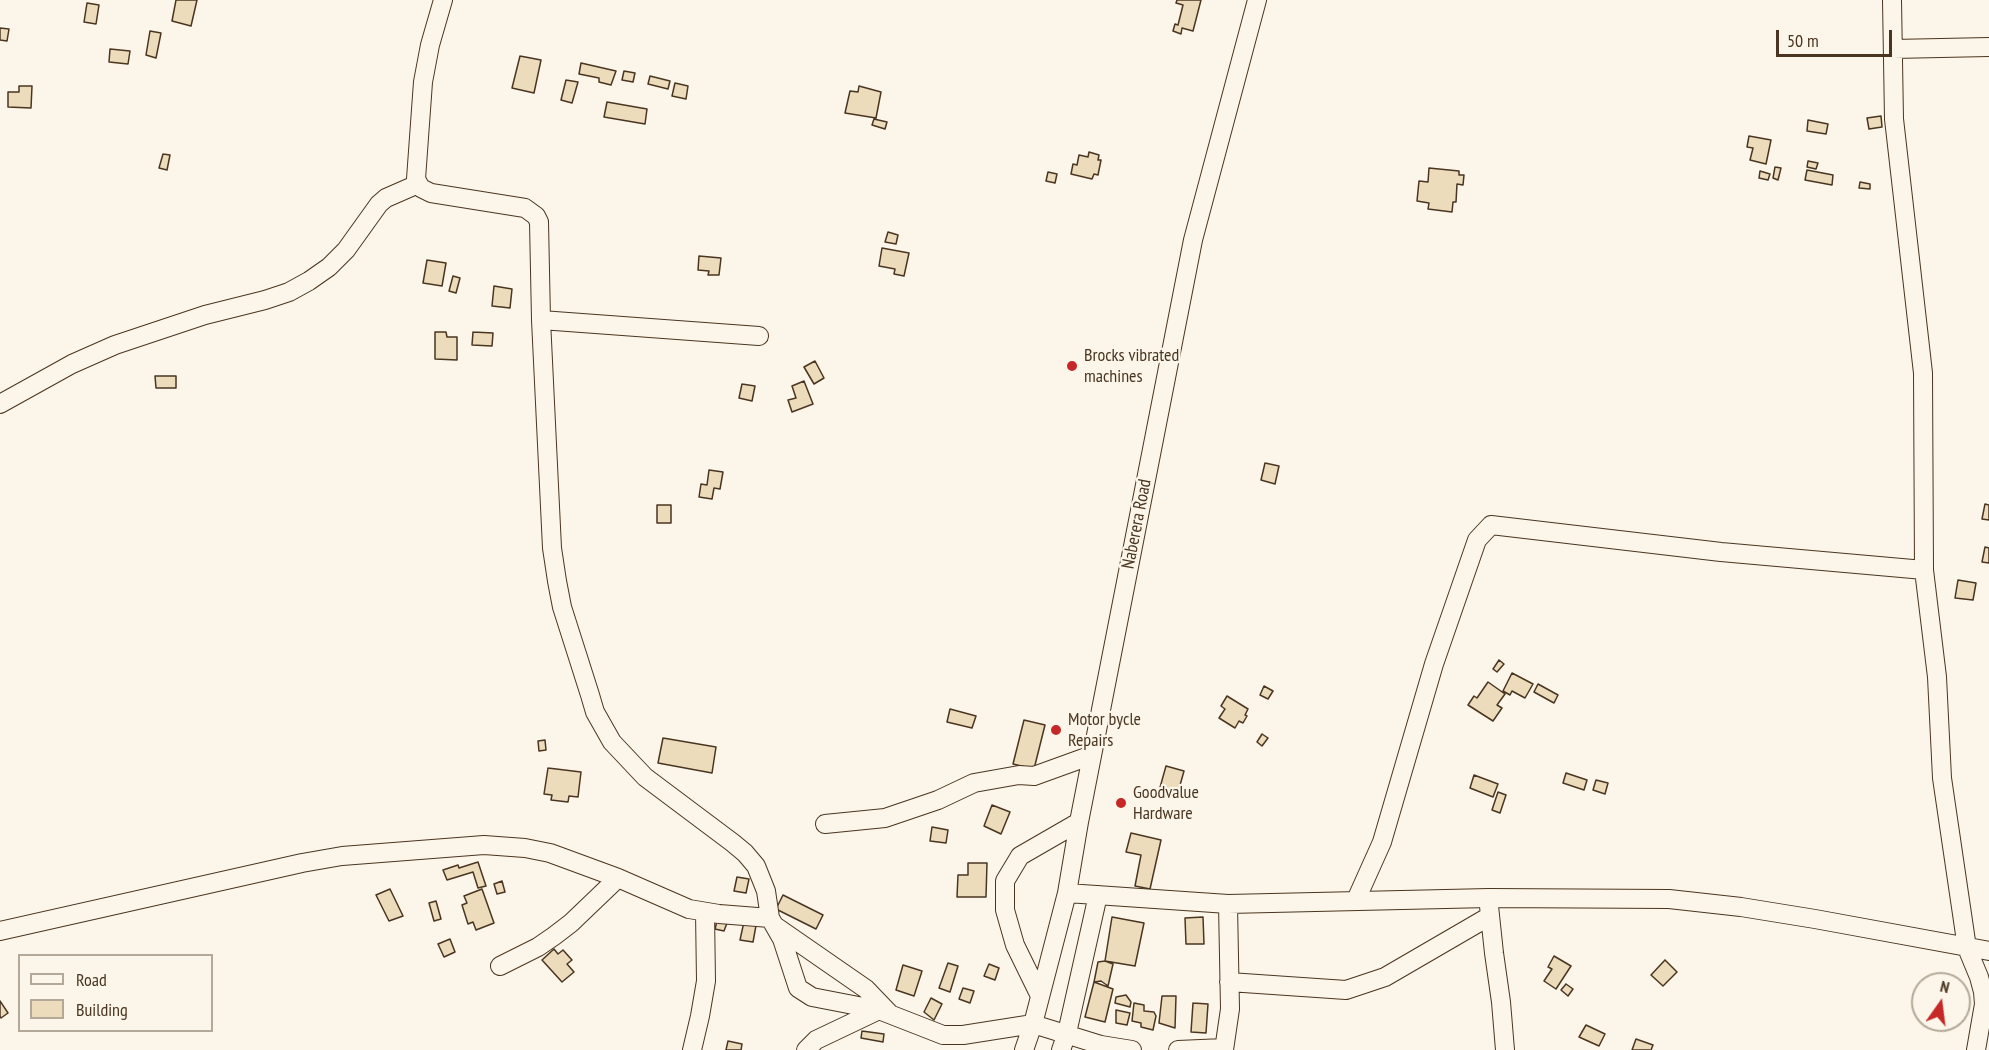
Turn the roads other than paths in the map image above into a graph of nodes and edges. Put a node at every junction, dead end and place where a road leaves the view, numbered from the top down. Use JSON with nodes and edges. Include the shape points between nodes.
{"nodes":[{"id":1,"x":443,"y":0,"type":"edge"},
{"id":2,"x":1257,"y":0,"type":"edge"},
{"id":3,"x":1892,"y":0,"type":"edge"},
{"id":4,"x":1989,"y":47,"type":"edge"},
{"id":5,"x":1893,"y":49,"type":"junction"},
{"id":6,"x":418,"y":184,"type":"junction"},
{"id":7,"x":541,"y":320,"type":"junction"},
{"id":8,"x":759,"y":336,"type":"dead end"},
{"id":9,"x":0,"y":405,"type":"edge"},
{"id":10,"x":1924,"y":570,"type":"junction"},
{"id":11,"x":1092,"y":755,"type":"junction"},
{"id":12,"x":1079,"y":822,"type":"junction"},
{"id":13,"x":825,"y":824,"type":"dead end"},
{"id":14,"x":618,"y":878,"type":"junction"},
{"id":15,"x":1067,"y":893,"type":"junction"},
{"id":16,"x":1098,"y":895,"type":"junction"},
{"id":17,"x":1356,"y":900,"type":"junction"},
{"id":18,"x":1228,"y":903,"type":"junction"},
{"id":19,"x":1490,"y":907,"type":"junction"},
{"id":20,"x":705,"y":912,"type":"junction"},
{"id":21,"x":772,"y":922,"type":"junction"},
{"id":22,"x":0,"y":931,"type":"edge"},
{"id":23,"x":1967,"y":948,"type":"junction"},
{"id":24,"x":1989,"y":951,"type":"edge"},
{"id":25,"x":500,"y":966,"type":"dead end"},
{"id":26,"x":1229,"y":982,"type":"junction"},
{"id":27,"x":1040,"y":996,"type":"junction"},
{"id":28,"x":885,"y":1012,"type":"junction"},
{"id":29,"x":1033,"y":1024,"type":"junction"},
{"id":30,"x":1064,"y":1042,"type":"edge"},
{"id":31,"x":958,"y":1043,"type":"edge"},
{"id":32,"x":1224,"y":1049,"type":"edge"},
{"id":33,"x":692,"y":1050,"type":"edge"},
{"id":34,"x":806,"y":1050,"type":"edge"},
{"id":35,"x":1024,"y":1050,"type":"edge"},
{"id":36,"x":1132,"y":1050,"type":"edge"},
{"id":37,"x":1178,"y":1050,"type":"edge"},
{"id":38,"x":1505,"y":1050,"type":"edge"},
{"id":39,"x":1976,"y":1050,"type":"edge"}],
"edges":[{"from":1,"to":6,"type":"street","via":[[423,82]]},
{"from":2,"to":11,"type":"street","name":"Naberera Road","via":[[1193,240]]},
{"from":3,"to":5,"type":"street"},
{"from":4,"to":5,"type":"street"},
{"from":5,"to":10,"type":"street","via":[[1894,119],[1923,373]]},
{"from":6,"to":7,"type":"street","via":[[431,193],[518,206],[536,216],[540,229]]},
{"from":6,"to":9,"type":"street","via":[[379,204],[329,267],[289,292],[116,345],[72,364]]},
{"from":7,"to":8,"type":"street"},
{"from":7,"to":21,"type":"street","via":[[552,548],[562,607],[595,712],[612,742],[645,777],[745,853],[756,866],[763,879]]},
{"from":10,"to":17,"type":"street","via":[[1721,552],[1491,525],[1477,540],[1434,664],[1382,842]]},
{"from":10,"to":23,"type":"street","via":[[1937,677],[1942,778]]},
{"from":11,"to":12,"type":"street","name":"Naberera Road"},
{"from":11,"to":13,"type":"street","via":[[1034,776],[974,783],[885,818]]},
{"from":12,"to":15,"type":"street","name":"Naberera Road"},
{"from":12,"to":27,"type":"street","via":[[1020,856],[1005,881],[1005,910],[1015,945]]},
{"from":14,"to":20,"type":"street","via":[[676,905]]},
{"from":14,"to":22,"type":"street","via":[[525,848],[484,845],[389,851],[302,863]]},
{"from":14,"to":25,"type":"street","via":[[554,936]]},
{"from":15,"to":16,"type":"street"},
{"from":15,"to":27,"type":"street","name":"Naberera Road"},
{"from":16,"to":18,"type":"street"},
{"from":16,"to":30,"type":"street"},
{"from":17,"to":18,"type":"street"},
{"from":17,"to":19,"type":"street"},
{"from":18,"to":26,"type":"street"},
{"from":19,"to":23,"type":"street","via":[[1669,898],[1805,917]]},
{"from":19,"to":26,"type":"street","via":[[1385,977],[1346,990]]},
{"from":19,"to":38,"type":"street"},
{"from":20,"to":21,"type":"street"},
{"from":20,"to":33,"type":"street","via":[[706,981]]},
{"from":21,"to":28,"type":"street","via":[[866,989]]},
{"from":21,"to":28,"type":"street","via":[[782,939],[798,988],[812,997]]},
{"from":23,"to":24,"type":"street"},
{"from":23,"to":39,"type":"street","via":[[1983,992]]},
{"from":26,"to":32,"type":"street","via":[[1230,1009]]},
{"from":27,"to":29,"type":"street","name":"Naberera Road"},
{"from":28,"to":31,"type":"street"},
{"from":28,"to":34,"type":"street","via":[[816,1040]]},
{"from":29,"to":30,"type":"street"},
{"from":29,"to":31,"type":"street"},
{"from":29,"to":35,"type":"street","name":"Naberera Road"},
{"from":30,"to":36,"type":"street"},
{"from":32,"to":37,"type":"street"}]}
